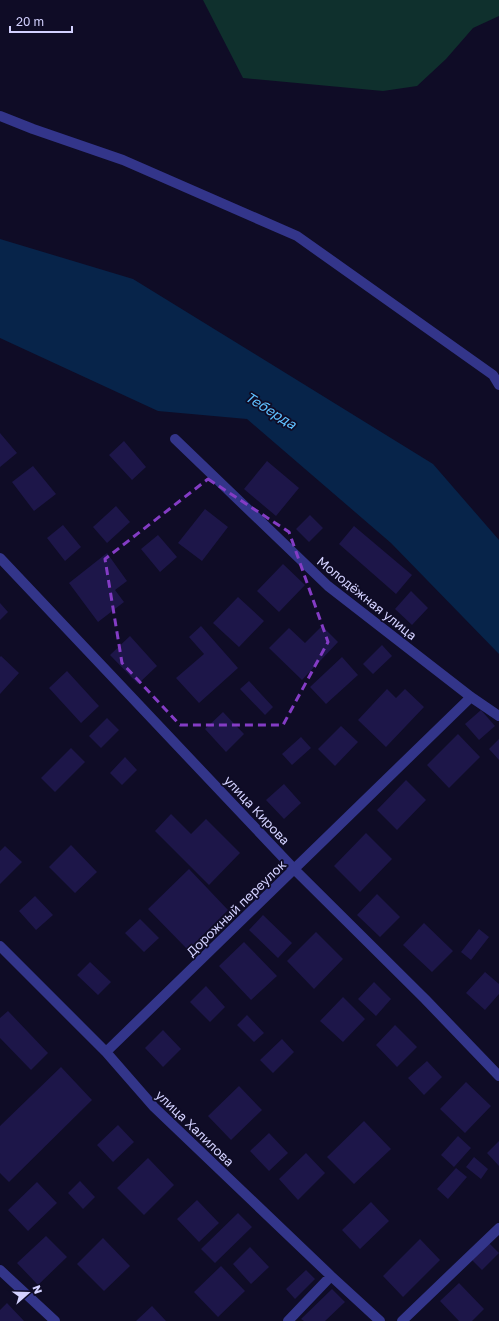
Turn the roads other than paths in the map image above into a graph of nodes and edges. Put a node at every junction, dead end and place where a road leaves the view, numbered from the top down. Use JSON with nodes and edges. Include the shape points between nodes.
{"nodes":[{"id":1,"x":0,"y":116,"type":"edge"},
{"id":2,"x":499,"y":385,"type":"edge"},
{"id":3,"x":175,"y":439,"type":"dead end"},
{"id":4,"x":0,"y":558,"type":"edge"},
{"id":5,"x":471,"y":697,"type":"junction"},
{"id":6,"x":499,"y":716,"type":"edge"},
{"id":7,"x":295,"y":870,"type":"junction"},
{"id":8,"x":0,"y":946,"type":"edge"},
{"id":9,"x":106,"y":1052,"type":"junction"},
{"id":10,"x":499,"y":1076,"type":"edge"},
{"id":11,"x":499,"y":1228,"type":"edge"},
{"id":12,"x":0,"y":1270,"type":"edge"},
{"id":13,"x":331,"y":1276,"type":"junction"},
{"id":14,"x":55,"y":1321,"type":"edge"},
{"id":15,"x":288,"y":1321,"type":"edge"},
{"id":16,"x":380,"y":1321,"type":"edge"},
{"id":17,"x":402,"y":1321,"type":"edge"}],
"edges":[{"from":1,"to":2,"type":"street","via":[[33,130],[123,160],[297,236],[493,375]]},
{"from":3,"to":5,"type":"street","name":"Молодёжная улица","via":[[328,586]]},
{"from":4,"to":7,"type":"street","name":"улица Кирова"},
{"from":5,"to":6,"type":"street","name":"Молодёжная улица"},
{"from":5,"to":7,"type":"street","name":"Дорожный переулок"},
{"from":7,"to":9,"type":"street","name":"Дорожный переулок"},
{"from":7,"to":10,"type":"street","name":"улица Кирова"},
{"from":8,"to":9,"type":"street","name":"улица Халилова"},
{"from":9,"to":13,"type":"street","name":"улица Халилова","via":[[154,1107]]},
{"from":11,"to":17,"type":"street"},
{"from":12,"to":14,"type":"street"},
{"from":13,"to":15,"type":"street"},
{"from":13,"to":16,"type":"street","name":"улица Халилова"}]}
